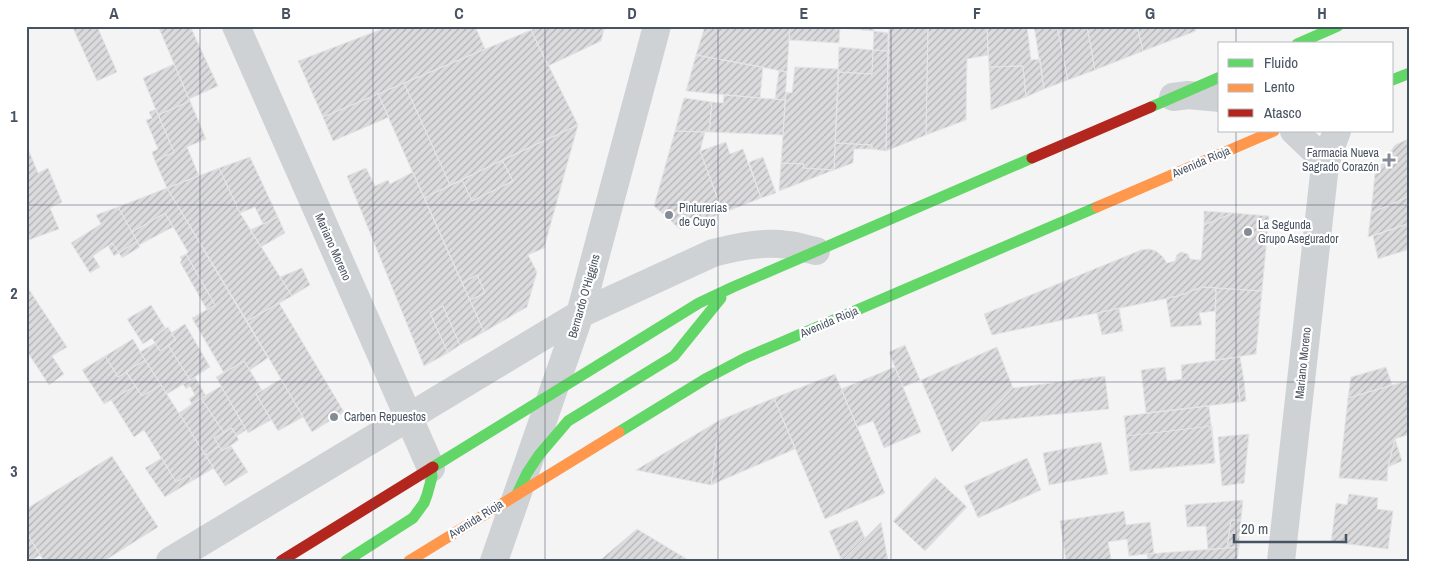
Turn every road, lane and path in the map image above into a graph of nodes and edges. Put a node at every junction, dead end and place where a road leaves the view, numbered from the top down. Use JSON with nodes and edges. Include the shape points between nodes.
{"nodes":[{"id":1,"x":236,"y":26,"type":"edge"},
{"id":2,"x":657,"y":26,"type":"edge"},
{"id":3,"x":1338,"y":26,"type":"edge"},
{"id":4,"x":1302,"y":42,"type":"edge"},
{"id":5,"x":1410,"y":73,"type":"edge"},
{"id":6,"x":1218,"y":78,"type":"edge"},
{"id":7,"x":1394,"y":79,"type":"edge"},
{"id":8,"x":1173,"y":97,"type":"junction"},
{"id":9,"x":1218,"y":98,"type":"edge"},
{"id":10,"x":1272,"y":132,"type":"edge"},
{"id":11,"x":1295,"y":132,"type":"edge"},
{"id":12,"x":1337,"y":132,"type":"edge"},
{"id":13,"x":1326,"y":165,"type":"junction"},
{"id":14,"x":816,"y":251,"type":"junction"},
{"id":15,"x":733,"y":287,"type":"junction"},
{"id":16,"x":580,"y":314,"type":"junction"},
{"id":17,"x":552,"y":393,"type":"junction"},
{"id":18,"x":408,"y":417,"type":"junction"},
{"id":19,"x":431,"y":468,"type":"junction"},
{"id":20,"x":517,"y":494,"type":"junction"},
{"id":21,"x":170,"y":561,"type":"edge"},
{"id":22,"x":282,"y":561,"type":"edge"},
{"id":23,"x":346,"y":561,"type":"edge"},
{"id":24,"x":409,"y":561,"type":"edge"},
{"id":25,"x":494,"y":561,"type":"edge"},
{"id":26,"x":1281,"y":561,"type":"edge"}],
"edges":[{"from":1,"to":18,"type":"street","name":"Mariano Moreno"},
{"from":2,"to":16,"type":"street","name":"Bernardo O'Higgins"},
{"from":3,"to":4,"type":"main road"},
{"from":5,"to":7,"type":"main road"},
{"from":6,"to":8,"type":"main road"},
{"from":8,"to":9,"type":"street"},
{"from":8,"to":14,"type":"main road"},
{"from":10,"to":20,"type":"main road","name":"Avenida Rioja","via":[[745,358]]},
{"from":11,"to":13,"type":"street"},
{"from":12,"to":13,"type":"street","name":"Mariano Moreno"},
{"from":13,"to":26,"type":"street","name":"Mariano Moreno"},
{"from":14,"to":15,"type":"main road"},
{"from":14,"to":16,"type":"street","via":[[775,244],[713,253]]},
{"from":15,"to":17,"type":"main road","via":[[699,303]]},
{"from":15,"to":20,"type":"main road","via":[[713,306],[674,356],[568,421],[542,448]]},
{"from":16,"to":17,"type":"street","name":"Bernardo O'Higgins"},
{"from":16,"to":18,"type":"street"},
{"from":17,"to":19,"type":"main road"},
{"from":17,"to":20,"type":"street","name":"Bernardo O'Higgins"},
{"from":18,"to":19,"type":"street","name":"Mariano Moreno"},
{"from":18,"to":21,"type":"street"},
{"from":19,"to":22,"type":"main road"},
{"from":19,"to":23,"type":"main road","via":[[432,477],[424,503],[413,518]]},
{"from":20,"to":24,"type":"main road","name":"Avenida Rioja"},
{"from":20,"to":25,"type":"street","name":"Bernardo O'Higgins"}]}
